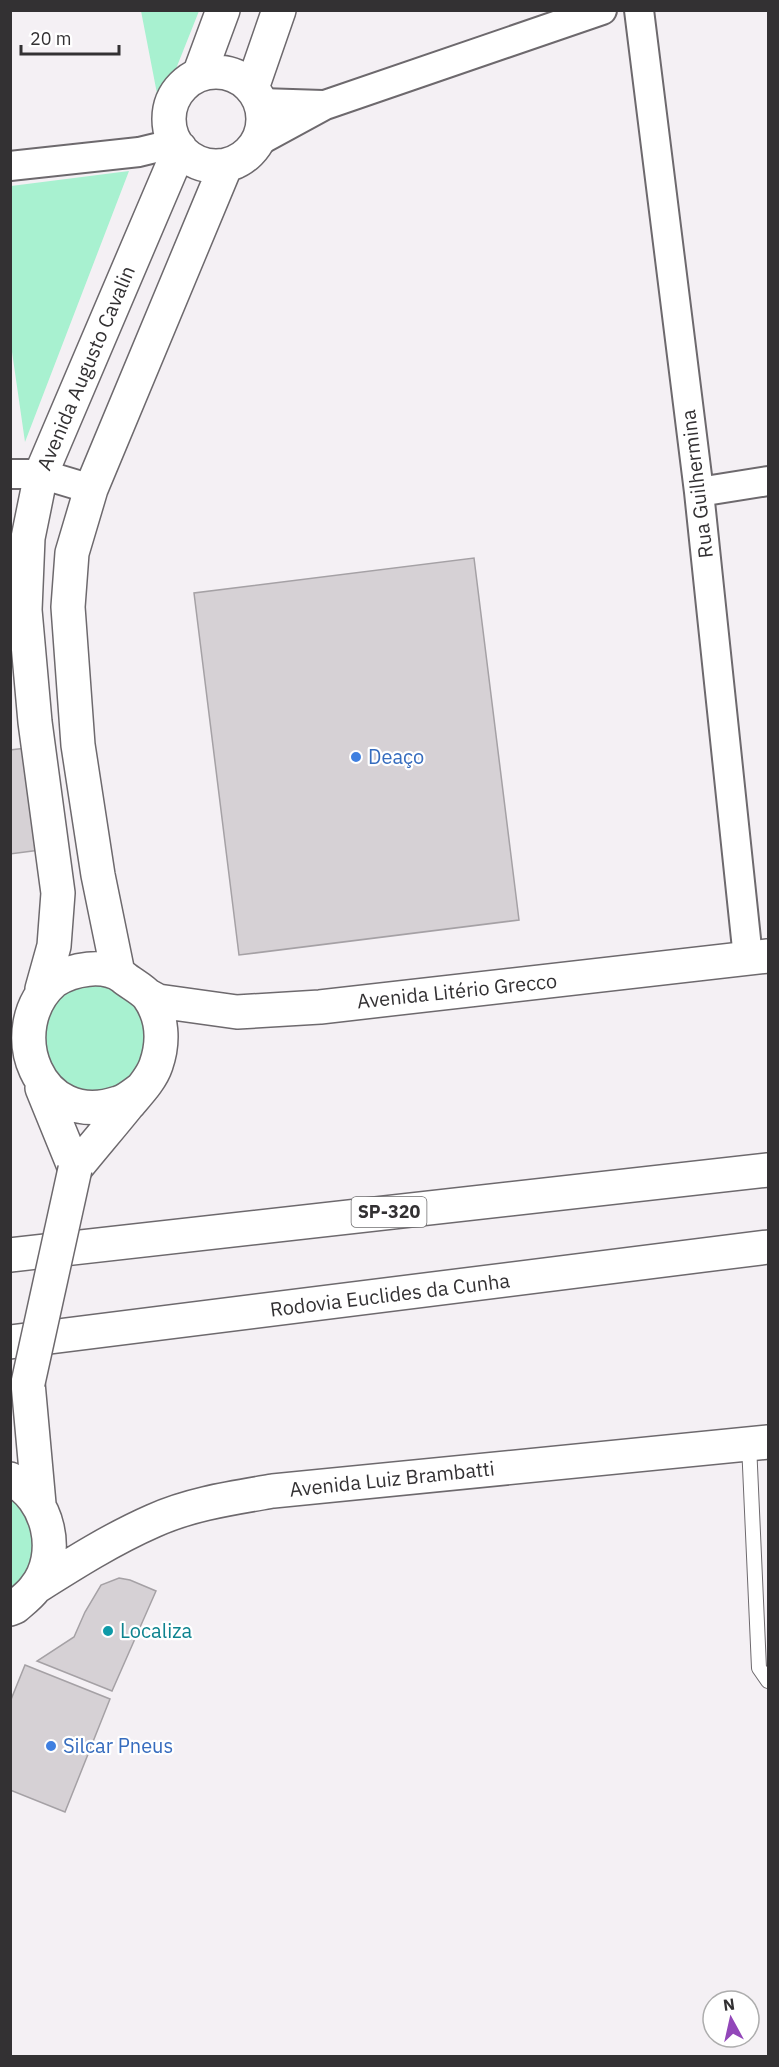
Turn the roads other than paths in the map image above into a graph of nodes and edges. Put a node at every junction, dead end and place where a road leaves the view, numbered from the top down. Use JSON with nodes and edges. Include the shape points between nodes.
{"nodes":[{"id":1,"x":223,"y":10,"type":"edge"},
{"id":2,"x":279,"y":10,"type":"edge"},
{"id":3,"x":602,"y":10,"type":"edge"},
{"id":4,"x":639,"y":10,"type":"edge"},
{"id":5,"x":199,"y":75,"type":"junction"},
{"id":6,"x":256,"y":96,"type":"junction"},
{"id":7,"x":325,"y":105,"type":"junction"},
{"id":8,"x":175,"y":140,"type":"junction"},
{"id":9,"x":257,"y":142,"type":"junction"},
{"id":10,"x":226,"y":165,"type":"junction"},
{"id":11,"x":10,"y":166,"type":"edge"},
{"id":12,"x":26,"y":474,"type":"edge"},
{"id":13,"x":768,"y":481,"type":"edge"},
{"id":14,"x":91,"y":489,"type":"junction"},
{"id":15,"x":699,"y":492,"type":"junction"},
{"id":16,"x":758,"y":957,"type":"edge"},
{"id":17,"x":118,"y":973,"type":"junction"},
{"id":18,"x":147,"y":995,"type":"junction"},
{"id":19,"x":27,"y":1007,"type":"edge"},
{"id":20,"x":42,"y":1088,"type":"junction"},
{"id":21,"x":141,"y":1089,"type":"junction"},
{"id":22,"x":75,"y":1169,"type":"junction"},
{"id":23,"x":768,"y":1170,"type":"edge"},
{"id":24,"x":764,"y":1248,"type":"edge"},
{"id":25,"x":10,"y":1255,"type":"edge"},
{"id":26,"x":10,"y":1342,"type":"edge"},
{"id":27,"x":19,"y":1393,"type":"edge"},
{"id":28,"x":759,"y":1443,"type":"edge"},
{"id":29,"x":10,"y":1479,"type":"edge"},
{"id":30,"x":39,"y":1504,"type":"junction"},
{"id":31,"x":18,"y":1604,"type":"edge"},
{"id":32,"x":768,"y":1681,"type":"edge"}],
"edges":[{"from":1,"to":5,"type":"main road"},
{"from":2,"to":6,"type":"main road"},
{"from":3,"to":7,"type":"street"},
{"from":4,"to":15,"type":"street","name":"Rua Guilhermina"},
{"from":5,"to":6,"type":"main road","via":[[213,71],[228,73],[241,78]]},
{"from":5,"to":8,"type":"main road","via":[[184,84],[174,97],[169,113]]},
{"from":6,"to":7,"type":"street"},
{"from":6,"to":9,"type":"main road","via":[[264,117]]},
{"from":7,"to":9,"type":"street"},
{"from":8,"to":10,"type":"main road","via":[[192,159]]},
{"from":8,"to":11,"type":"street","via":[[139,152]]},
{"from":8,"to":12,"type":"main road","name":"Avenida Augusto Cavalin"},
{"from":9,"to":10,"type":"main road","via":[[249,153]]},
{"from":10,"to":14,"type":"main road"},
{"from":12,"to":14,"type":"street"},
{"from":12,"to":19,"type":"main road","name":"Avenida Augusto Cavalin","via":[[25,663],[58,893],[54,945]]},
{"from":13,"to":15,"type":"street"},
{"from":14,"to":17,"type":"main road","via":[[72,553],[68,608],[78,746]]},
{"from":15,"to":16,"type":"street","name":"Rua Guilhermina"},
{"from":16,"to":18,"type":"main road","name":"Avenida Litério Grecco","via":[[320,1007],[237,1012],[158,1001]]},
{"from":17,"to":18,"type":"main road"},
{"from":17,"to":19,"type":"main road","via":[[91,969],[65,974]]},
{"from":18,"to":21,"type":"main road","via":[[159,1018],[162,1043],[156,1068]]},
{"from":19,"to":20,"type":"main road","via":[[23,1052],[30,1072]]},
{"from":20,"to":21,"type":"main road","via":[[65,1103],[92,1108],[119,1103]]},
{"from":20,"to":22,"type":"main road"},
{"from":21,"to":22,"type":"main road"},
{"from":22,"to":27,"type":"main road","bridge":true},
{"from":23,"to":25,"type":"main road","number":"SP-320"},
{"from":24,"to":26,"type":"main road","name":"Rodovia Euclides da Cunha"},
{"from":27,"to":30,"type":"main road"},
{"from":28,"to":31,"type":"main road","name":"Avenida Luiz Brambatti","via":[[273,1491],[213,1501],[154,1520],[84,1557]]},
{"from":28,"to":32,"type":"lane","via":[[759,1668]]},
{"from":29,"to":30,"type":"main road"},
{"from":30,"to":31,"type":"main road","via":[[49,1531],[48,1560]]}]}
